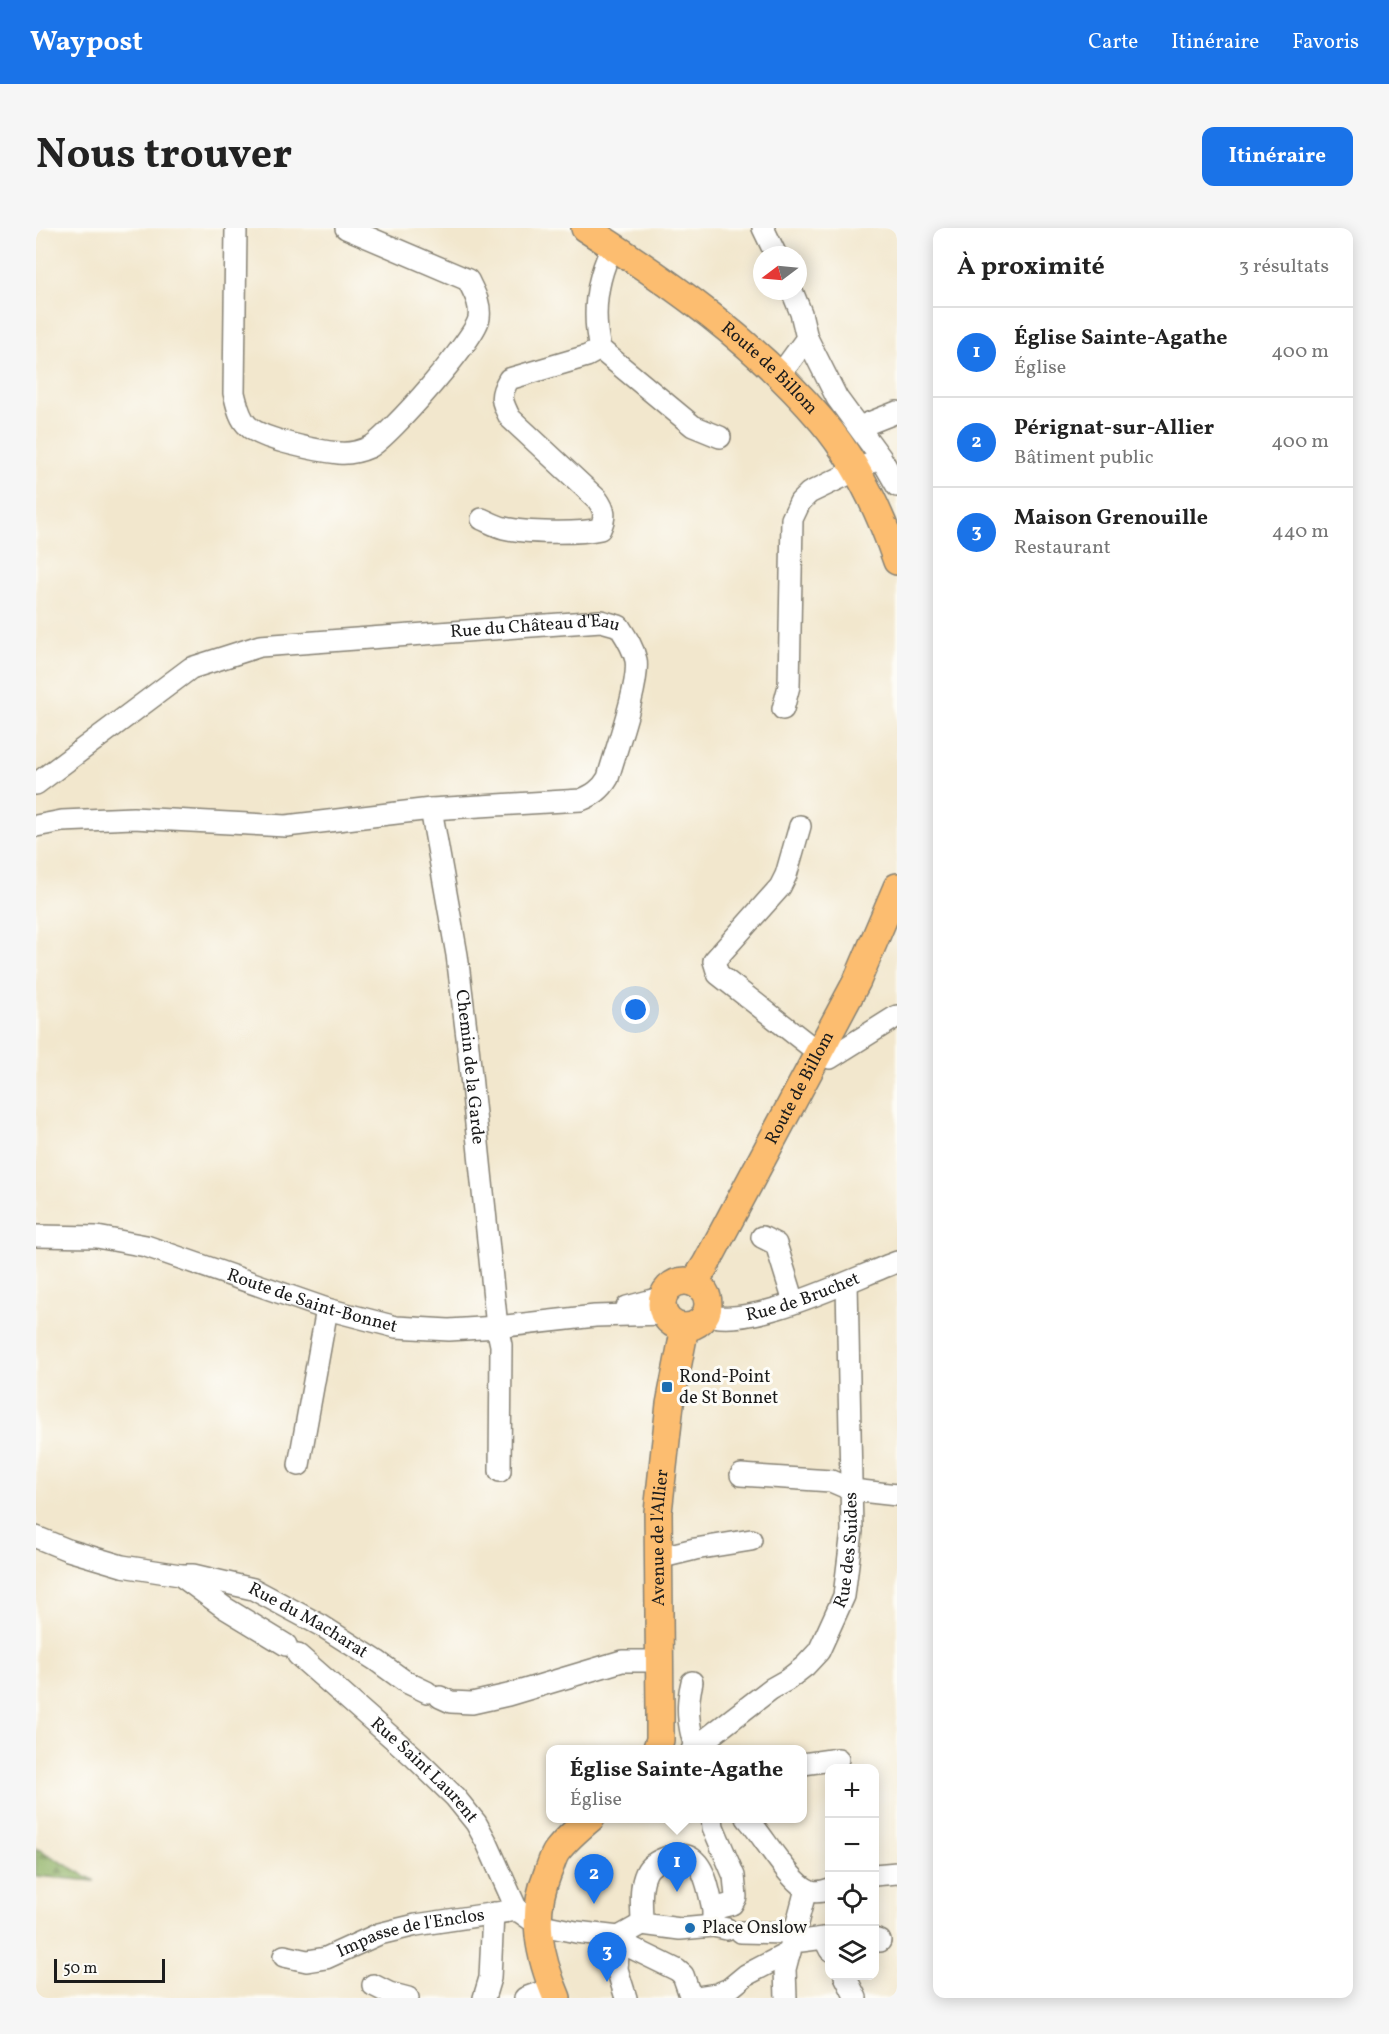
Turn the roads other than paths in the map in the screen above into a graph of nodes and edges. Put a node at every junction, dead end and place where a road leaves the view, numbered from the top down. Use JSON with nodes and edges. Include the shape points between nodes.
{"nodes":[{"id":1,"x":236,"y":228,"type":"edge"},
{"id":2,"x":346,"y":228,"type":"edge"},
{"id":3,"x":585,"y":228,"type":"edge"},
{"id":4,"x":763,"y":228,"type":"edge"},
{"id":5,"x":611,"y":237,"type":"edge"},
{"id":6,"x":772,"y":246,"type":"edge"},
{"id":7,"x":796,"y":300,"type":"edge"},
{"id":8,"x":807,"y":338,"type":"junction"},
{"id":9,"x":600,"y":349,"type":"junction"},
{"id":10,"x":788,"y":364,"type":"junction"},
{"id":11,"x":897,"y":412,"type":"edge"},
{"id":12,"x":859,"y":427,"type":"junction"},
{"id":13,"x":720,"y":437,"type":"dead end"},
{"id":14,"x":861,"y":467,"type":"junction"},
{"id":15,"x":897,"y":486,"type":"edge"},
{"id":16,"x":482,"y":519,"type":"dead end"},
{"id":17,"x":897,"y":525,"type":"edge"},
{"id":18,"x":897,"y":561,"type":"edge"},
{"id":19,"x":783,"y":709,"type":"dead end"},
{"id":20,"x":36,"y":784,"type":"edge"},
{"id":21,"x":431,"y":809,"type":"junction"},
{"id":22,"x":36,"y":826,"type":"edge"},
{"id":23,"x":800,"y":826,"type":"dead end"},
{"id":24,"x":897,"y":887,"type":"edge"},
{"id":25,"x":897,"y":922,"type":"edge"},
{"id":26,"x":897,"y":1016,"type":"edge"},
{"id":27,"x":825,"y":1056,"type":"junction"},
{"id":28,"x":36,"y":1236,"type":"edge"},
{"id":29,"x":762,"y":1237,"type":"dead end"},
{"id":30,"x":897,"y":1262,"type":"edge"},
{"id":31,"x":847,"y":1283,"type":"junction"},
{"id":32,"x":794,"y":1302,"type":"junction"},
{"id":33,"x":687,"y":1305,"type":"junction"},
{"id":34,"x":327,"y":1309,"type":"junction"},
{"id":35,"x":497,"y":1328,"type":"junction"},
{"id":36,"x":299,"y":1465,"type":"dead end"},
{"id":37,"x":500,"y":1471,"type":"dead end"},
{"id":38,"x":741,"y":1475,"type":"dead end"},
{"id":39,"x":852,"y":1490,"type":"junction"},
{"id":40,"x":897,"y":1496,"type":"edge"},
{"id":41,"x":36,"y":1537,"type":"edge"},
{"id":42,"x":751,"y":1540,"type":"dead end"},
{"id":43,"x":658,"y":1558,"type":"junction"},
{"id":44,"x":180,"y":1575,"type":"junction"},
{"id":45,"x":660,"y":1661,"type":"junction"},
{"id":46,"x":692,"y":1682,"type":"dead end"},
{"id":47,"x":658,"y":1745,"type":"edge"},
{"id":48,"x":692,"y":1745,"type":"edge"},
{"id":49,"x":697,"y":1745,"type":"edge"},
{"id":50,"x":838,"y":1759,"type":"dead end"},
{"id":51,"x":807,"y":1763,"type":"edge"},
{"id":52,"x":585,"y":1823,"type":"edge"},
{"id":53,"x":713,"y":1823,"type":"edge"},
{"id":54,"x":751,"y":1823,"type":"edge"},
{"id":55,"x":897,"y":1873,"type":"edge"},
{"id":56,"x":879,"y":1875,"type":"edge"},
{"id":57,"x":806,"y":1889,"type":"junction"},
{"id":58,"x":825,"y":1890,"type":"edge"},
{"id":59,"x":493,"y":1913,"type":"junction"},
{"id":60,"x":527,"y":1917,"type":"junction"},
{"id":61,"x":713,"y":1917,"type":"junction"},
{"id":62,"x":642,"y":1924,"type":"junction"},
{"id":63,"x":620,"y":1937,"type":"junction"},
{"id":64,"x":825,"y":1941,"type":"edge"},
{"id":65,"x":791,"y":1944,"type":"junction"},
{"id":66,"x":284,"y":1956,"type":"dead end"},
{"id":67,"x":847,"y":1980,"type":"edge"},
{"id":68,"x":374,"y":1985,"type":"dead end"},
{"id":69,"x":555,"y":1993,"type":"edge"},
{"id":70,"x":408,"y":1998,"type":"edge"},
{"id":71,"x":484,"y":1998,"type":"edge"},
{"id":72,"x":525,"y":1998,"type":"edge"},
{"id":73,"x":626,"y":1998,"type":"edge"},
{"id":74,"x":691,"y":1998,"type":"edge"},
{"id":75,"x":786,"y":1998,"type":"edge"},
{"id":76,"x":856,"y":1998,"type":"edge"}],
"edges":[{"from":1,"to":2,"type":"street","via":[[234,393],[238,412],[248,426],[267,437],[340,453],[358,452],[381,439],[466,342],[478,321],[479,303],[468,280]]},
{"from":3,"to":5,"type":"main road","name":"Route de Billom"},
{"from":4,"to":6,"type":"street"},
{"from":5,"to":9,"type":"street","via":[[594,306]]},
{"from":5,"to":10,"type":"main road","name":"Route de Billom","via":[[725,310]]},
{"from":5,"to":14,"type":"main road","name":"Route de Billom","via":[[754,350]]},
{"from":7,"to":8,"type":"street"},
{"from":8,"to":10,"type":"street"},
{"from":8,"to":12,"type":"street","via":[[837,398]]},
{"from":9,"to":13,"type":"street","via":[[693,426]]},
{"from":9,"to":16,"type":"street","via":[[509,379],[501,392],[510,418],[597,499],[604,509],[600,529],[531,531],[505,528]]},
{"from":10,"to":14,"type":"main road","name":"Route de Billom","via":[[834,417]]},
{"from":11,"to":12,"type":"street"},
{"from":12,"to":15,"type":"street"},
{"from":14,"to":17,"type":"main road","name":"Route de Billom"},
{"from":14,"to":18,"type":"main road","name":"Route de Billom"},
{"from":14,"to":19,"type":"street","via":[[809,493],[792,519],[789,686]]},
{"from":20,"to":21,"type":"street","name":"Rue du Château d'Eau","via":[[191,668],[260,646],[601,621],[620,626],[632,645],[635,682],[608,778],[595,794],[580,801]]},
{"from":21,"to":22,"type":"street","name":"Rue du Château d'Eau","via":[[286,826],[133,818]]},
{"from":21,"to":35,"type":"street","name":"Chemin de la Garde","via":[[468,1037]]},
{"from":23,"to":27,"type":"street","via":[[780,887],[714,961],[717,974]]},
{"from":24,"to":27,"type":"main road","name":"Route de Billom"},
{"from":25,"to":27,"type":"main road","name":"Route de Billom"},
{"from":26,"to":27,"type":"street"},
{"from":27,"to":33,"type":"main road","name":"Route de Billom","via":[[800,1122]]},
{"from":28,"to":34,"type":"street","name":"Route de Saint-Bonnet","via":[[97,1237],[146,1246]]},
{"from":29,"to":32,"type":"street","via":[[776,1244]]},
{"from":30,"to":31,"type":"street","name":"Rue de Bruchet"},
{"from":31,"to":32,"type":"street","name":"Rue de Bruchet"},
{"from":31,"to":39,"type":"street","name":"Rue des Suides"},
{"from":32,"to":33,"type":"street","name":"Rue de Bruchet","via":[[733,1318],[717,1318]]},
{"from":33,"to":35,"type":"street","name":"Route de Saint-Bonnet"},
{"from":33,"to":43,"type":"main road","name":"Avenue de l'Allier","via":[[662,1468]]},
{"from":34,"to":35,"type":"street","name":"Route de Saint-Bonnet","via":[[396,1327]]},
{"from":34,"to":36,"type":"street"},
{"from":35,"to":37,"type":"street","name":"Chemin de la Garde","via":[[501,1346]]},
{"from":38,"to":39,"type":"street","via":[[831,1481]]},
{"from":39,"to":40,"type":"street"},
{"from":39,"to":49,"type":"street","name":"Rue des Suides","via":[[852,1531],[844,1596],[819,1651],[787,1680]]},
{"from":41,"to":44,"type":"street","name":"Rue Saint Laurent","via":[[122,1566]]},
{"from":42,"to":43,"type":"street"},
{"from":43,"to":45,"type":"main road","name":"Avenue de l'Allier"},
{"from":44,"to":45,"type":"street","name":"Rue du Macharat","via":[[253,1589],[322,1626],[406,1682],[451,1702],[472,1703],[508,1695],[622,1661]]},
{"from":44,"to":60,"type":"street","name":"Rue Saint Laurent","via":[[292,1650],[455,1797],[476,1823]]},
{"from":45,"to":47,"type":"main road","name":"Avenue de l'Allier"},
{"from":46,"to":48,"type":"street","via":[[687,1700]]},
{"from":50,"to":51,"type":"street"},
{"from":52,"to":60,"type":"main road","via":[[555,1852]]},
{"from":53,"to":61,"type":"street","via":[[734,1876],[736,1898]]},
{"from":54,"to":57,"type":"street"},
{"from":55,"to":56,"type":"street"},
{"from":57,"to":58,"type":"street"},
{"from":57,"to":65,"type":"street"},
{"from":59,"to":60,"type":"street","name":"Impasse de l'Enclos"},
{"from":59,"to":66,"type":"street","name":"Impasse de l'Enclos","via":[[379,1934],[326,1958],[307,1961]]},
{"from":59,"to":71,"type":"street","via":[[490,1978]]},
{"from":60,"to":63,"type":"street","name":"Impasse de l'Enclos","via":[[576,1932]]},
{"from":60,"to":69,"type":"main road"},
{"from":61,"to":62,"type":"street","via":[[680,1929]]},
{"from":61,"to":62,"type":"street","via":[[707,1881],[699,1865],[687,1856],[676,1855],[651,1865],[646,1872],[642,1884]]},
{"from":61,"to":65,"type":"street","via":[[738,1932],[785,1933]]},
{"from":62,"to":63,"type":"street"},
{"from":63,"to":73,"type":"street","via":[[617,1969]]},
{"from":63,"to":74,"type":"street","via":[[632,1948],[683,1975]]},
{"from":64,"to":65,"type":"street"},
{"from":65,"to":74,"type":"street","via":[[723,1992]]},
{"from":65,"to":75,"type":"street","via":[[785,1970]]},
{"from":67,"to":76,"type":"street"},
{"from":68,"to":70,"type":"street"},
{"from":69,"to":72,"type":"street"}]}
